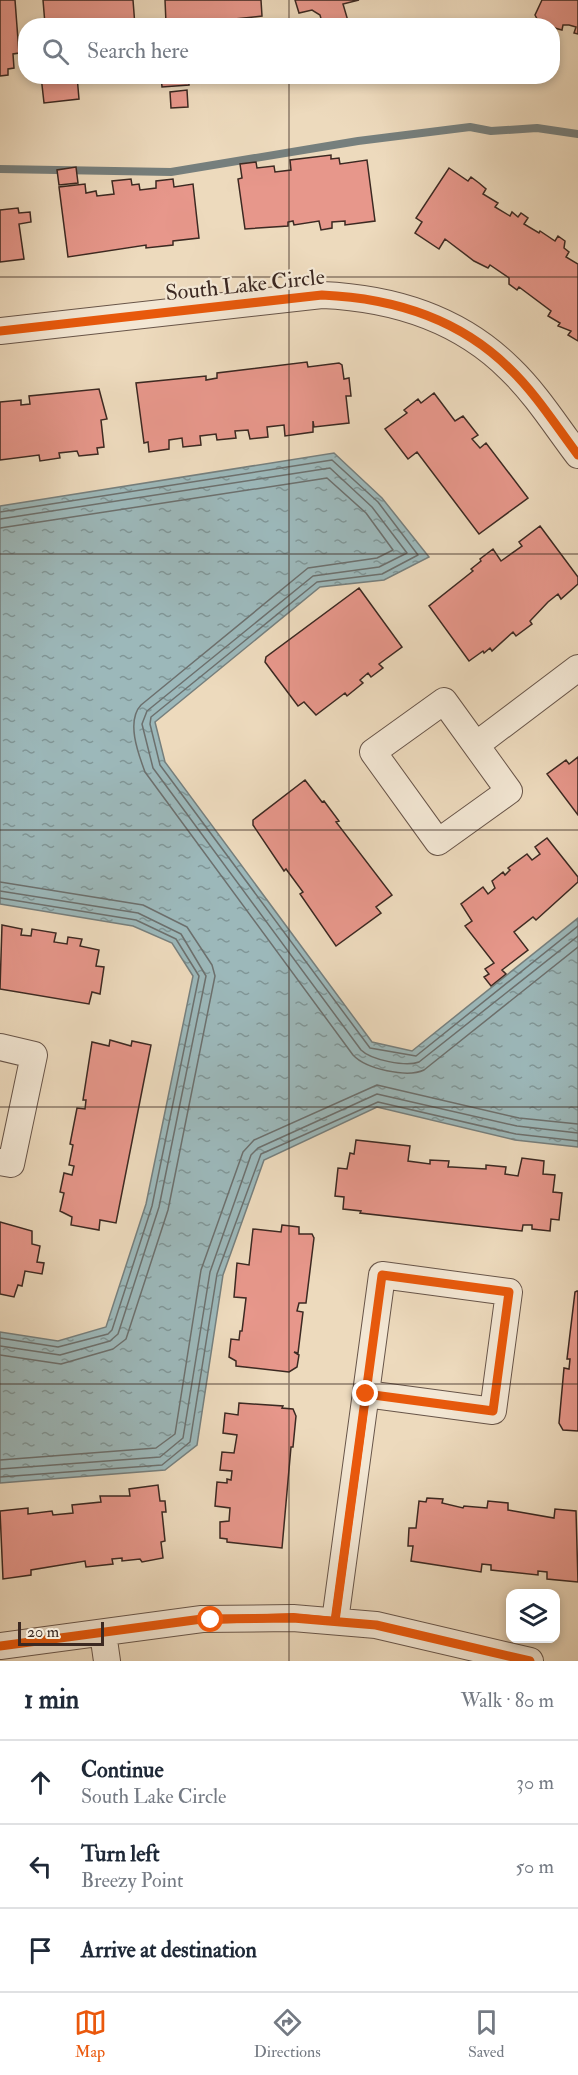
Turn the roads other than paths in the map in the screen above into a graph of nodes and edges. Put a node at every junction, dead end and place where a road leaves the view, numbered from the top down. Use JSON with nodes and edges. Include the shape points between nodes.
{"nodes":[{"id":1,"x":0,"y":331,"type":"edge"},
{"id":2,"x":578,"y":455,"type":"edge"},
{"id":3,"x":578,"y":668,"type":"edge"},
{"id":4,"x":476,"y":745,"type":"junction"},
{"id":5,"x":0,"y":1047,"type":"edge"},
{"id":6,"x":0,"y":1162,"type":"edge"},
{"id":7,"x":366,"y":1394,"type":"junction"},
{"id":8,"x":335,"y":1621,"type":"junction"},
{"id":9,"x":103,"y":1633,"type":"junction"},
{"id":10,"x":0,"y":1646,"type":"edge"},
{"id":11,"x":107,"y":1661,"type":"edge"},
{"id":12,"x":530,"y":1661,"type":"edge"}],
"edges":[{"from":1,"to":2,"type":"street","name":"South Lake Circle","via":[[322,295],[400,305],[441,321],[509,368]]},
{"from":3,"to":4,"type":"street"},
{"from":4,"to":4,"type":"street","via":[[444,701],[373,752],[438,842],[509,791]]},
{"from":5,"to":6,"type":"street","via":[[34,1055],[11,1164]]},
{"from":7,"to":7,"type":"street","via":[[382,1275],[508,1292],[493,1411]]},
{"from":7,"to":8,"type":"street"},
{"from":8,"to":9,"type":"street","via":[[293,1617],[202,1619]]},
{"from":8,"to":12,"type":"street","via":[[436,1637]]},
{"from":9,"to":10,"type":"street"},
{"from":9,"to":11,"type":"street"}]}
